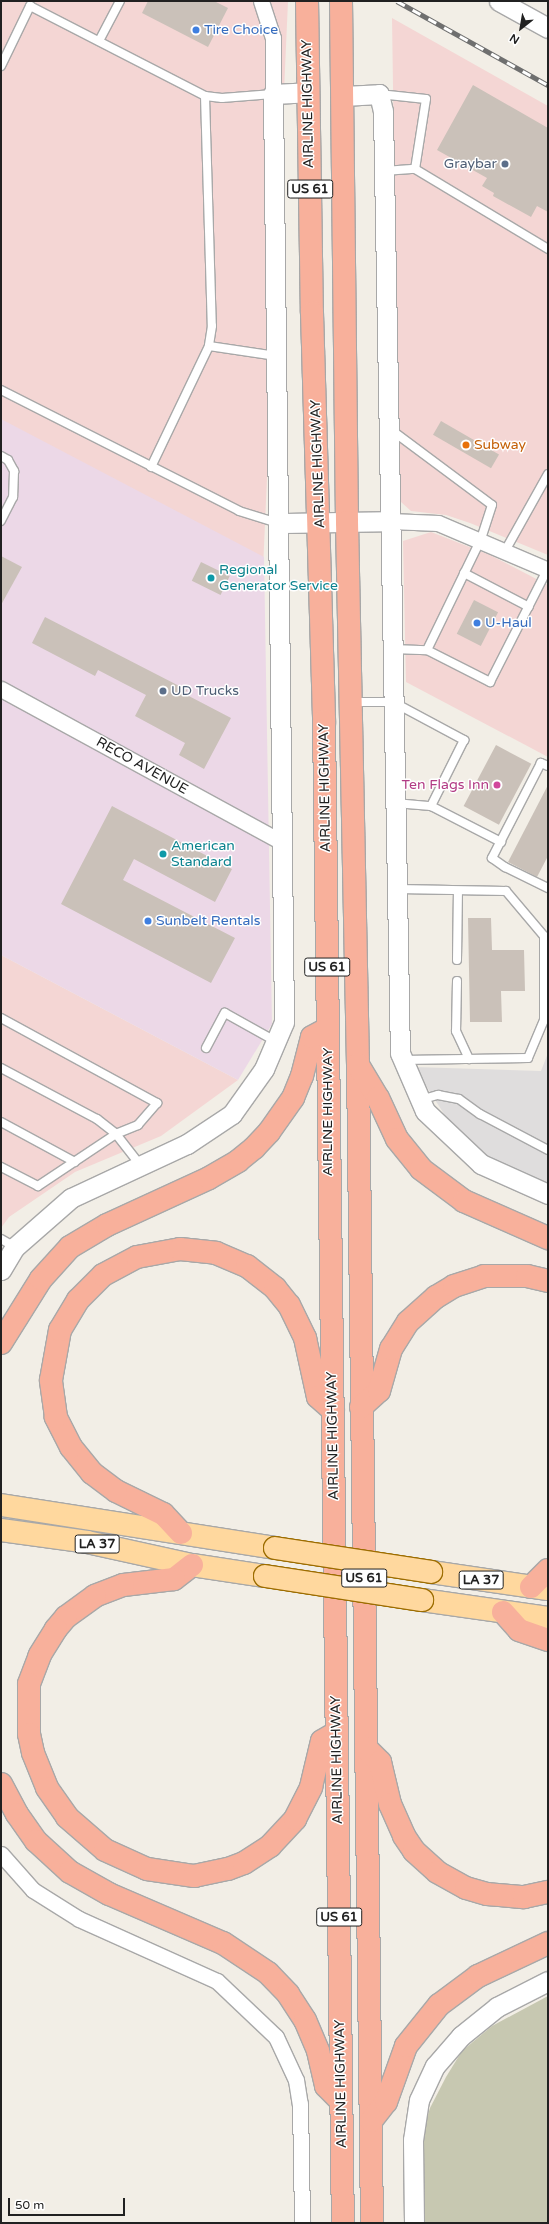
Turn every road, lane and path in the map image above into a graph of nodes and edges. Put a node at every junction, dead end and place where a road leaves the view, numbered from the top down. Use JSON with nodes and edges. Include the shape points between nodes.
{"nodes":[{"id":1,"x":120,"y":1,"type":"edge"},
{"id":2,"x":261,"y":1,"type":"edge"},
{"id":3,"x":307,"y":1,"type":"edge"},
{"id":4,"x":341,"y":1,"type":"edge"},
{"id":5,"x":28,"y":3,"type":"edge"},
{"id":6,"x":507,"y":3,"type":"edge"},
{"id":7,"x":546,"y":22,"type":"edge"},
{"id":8,"x":99,"y":41,"type":"junction"},
{"id":9,"x":1,"y":66,"type":"edge"},
{"id":10,"x":308,"y":92,"type":"junction"},
{"id":11,"x":274,"y":94,"type":"junction"},
{"id":12,"x":379,"y":94,"type":"junction"},
{"id":13,"x":205,"y":96,"type":"junction"},
{"id":14,"x":342,"y":96,"type":"junction"},
{"id":15,"x":415,"y":169,"type":"junction"},
{"id":16,"x":384,"y":171,"type":"junction"},
{"id":17,"x":548,"y":249,"type":"edge"},
{"id":18,"x":209,"y":346,"type":"junction"},
{"id":19,"x":277,"y":356,"type":"junction"},
{"id":20,"x":1,"y":390,"type":"edge"},
{"id":21,"x":389,"y":428,"type":"junction"},
{"id":22,"x":1,"y":456,"type":"edge"},
{"id":23,"x":151,"y":467,"type":"junction"},
{"id":24,"x":548,"y":474,"type":"edge"},
{"id":25,"x":545,"y":487,"type":"edge"},
{"id":26,"x":1,"y":521,"type":"edge"},
{"id":27,"x":390,"y":521,"type":"junction"},
{"id":28,"x":279,"y":523,"type":"junction"},
{"id":29,"x":333,"y":523,"type":"junction"},
{"id":30,"x":480,"y":541,"type":"junction"},
{"id":31,"x":505,"y":551,"type":"junction"},
{"id":32,"x":548,"y":570,"type":"edge"},
{"id":33,"x":464,"y":573,"type":"junction"},
{"id":34,"x":529,"y":607,"type":"junction"},
{"id":35,"x":392,"y":649,"type":"junction"},
{"id":36,"x":426,"y":650,"type":"junction"},
{"id":37,"x":1,"y":689,"type":"edge"},
{"id":38,"x":350,"y":702,"type":"junction"},
{"id":39,"x":393,"y":702,"type":"junction"},
{"id":40,"x":548,"y":766,"type":"edge"},
{"id":41,"x":394,"y":803,"type":"junction"},
{"id":42,"x":430,"y":806,"type":"junction"},
{"id":43,"x":501,"y":842,"type":"junction"},
{"id":44,"x":283,"y":843,"type":"junction"},
{"id":45,"x":548,"y":888,"type":"edge"},
{"id":46,"x":398,"y":889,"type":"junction"},
{"id":47,"x":458,"y":891,"type":"junction"},
{"id":48,"x":457,"y":960,"type":"dead end"},
{"id":49,"x":457,"y":982,"type":"dead end"},
{"id":50,"x":1,"y":1018,"type":"edge"},
{"id":51,"x":327,"y":1029,"type":"junction"},
{"id":52,"x":276,"y":1042,"type":"junction"},
{"id":53,"x":206,"y":1048,"type":"dead end"},
{"id":54,"x":469,"y":1058,"type":"junction"},
{"id":55,"x":404,"y":1060,"type":"junction"},
{"id":56,"x":358,"y":1065,"type":"junction"},
{"id":57,"x":1,"y":1068,"type":"edge"},
{"id":58,"x":420,"y":1100,"type":"junction"},
{"id":59,"x":1,"y":1122,"type":"edge"},
{"id":60,"x":116,"y":1134,"type":"junction"},
{"id":61,"x":548,"y":1150,"type":"edge"},
{"id":62,"x":75,"y":1162,"type":"junction"},
{"id":63,"x":140,"y":1165,"type":"junction"},
{"id":64,"x":1,"y":1167,"type":"edge"},
{"id":65,"x":548,"y":1194,"type":"edge"},
{"id":66,"x":548,"y":1238,"type":"edge"},
{"id":67,"x":8,"y":1243,"type":"edge"},
{"id":68,"x":1,"y":1270,"type":"edge"},
{"id":69,"x":548,"y":1281,"type":"edge"},
{"id":70,"x":1,"y":1343,"type":"edge"},
{"id":71,"x":361,"y":1407,"type":"junction"},
{"id":72,"x":333,"y":1410,"type":"junction"},
{"id":73,"x":1,"y":1505,"type":"edge"},
{"id":74,"x":1,"y":1530,"type":"edge"},
{"id":75,"x":181,"y":1533,"type":"junction"},
{"id":76,"x":192,"y":1565,"type":"junction"},
{"id":77,"x":548,"y":1570,"type":"edge"},
{"id":78,"x":540,"y":1588,"type":"edge"},
{"id":79,"x":503,"y":1612,"type":"junction"},
{"id":80,"x":548,"y":1618,"type":"edge"},
{"id":81,"x":548,"y":1640,"type":"edge"},
{"id":82,"x":336,"y":1732,"type":"junction"},
{"id":83,"x":366,"y":1748,"type":"junction"},
{"id":84,"x":1,"y":1784,"type":"edge"},
{"id":85,"x":1,"y":1854,"type":"edge"},
{"id":86,"x":548,"y":1892,"type":"edge"},
{"id":87,"x":548,"y":1943,"type":"edge"},
{"id":88,"x":548,"y":1981,"type":"edge"},
{"id":89,"x":341,"y":2101,"type":"junction"},
{"id":90,"x":371,"y":2121,"type":"junction"},
{"id":91,"x":302,"y":2223,"type":"edge"},
{"id":92,"x":343,"y":2223,"type":"edge"},
{"id":93,"x":372,"y":2223,"type":"edge"},
{"id":94,"x":414,"y":2223,"type":"edge"}],
"edges":[{"from":1,"to":8,"type":"lane"},
{"from":2,"to":11,"type":"street","via":[[273,38]]},
{"from":3,"to":10,"type":"highway","name":"AIRLINE HIGHWAY","number":"US 61"},
{"from":4,"to":14,"type":"highway","name":"AIRLINE HIGHWAY","number":"US 61"},
{"from":5,"to":8,"type":"lane"},
{"from":5,"to":9,"type":"lane"},
{"from":6,"to":7,"type":"street"},
{"from":8,"to":13,"type":"lane"},
{"from":10,"to":11,"type":"street"},
{"from":10,"to":29,"type":"highway","name":"AIRLINE HIGHWAY","number":"US 61","via":[[313,330]]},
{"from":11,"to":13,"type":"lane","via":[[222,98]]},
{"from":11,"to":19,"type":"street"},
{"from":12,"to":14,"type":"street"},
{"from":12,"to":15,"type":"lane","via":[[426,99]]},
{"from":12,"to":16,"type":"street","via":[[383,111]]},
{"from":13,"to":18,"type":"lane","via":[[212,326]]},
{"from":14,"to":29,"type":"highway","name":"AIRLINE HIGHWAY","number":"US 61"},
{"from":15,"to":16,"type":"lane"},
{"from":15,"to":17,"type":"lane"},
{"from":16,"to":21,"type":"street"},
{"from":18,"to":19,"type":"lane"},
{"from":18,"to":23,"type":"lane"},
{"from":19,"to":28,"type":"street"},
{"from":20,"to":23,"type":"lane"},
{"from":21,"to":27,"type":"street"},
{"from":21,"to":30,"type":"lane","via":[[492,505]]},
{"from":22,"to":26,"type":"lane","via":[[8,460],[14,472],[13,497]]},
{"from":23,"to":28,"type":"lane","via":[[239,511]]},
{"from":24,"to":25,"type":"lane"},
{"from":25,"to":31,"type":"lane"},
{"from":27,"to":29,"type":"street"},
{"from":27,"to":30,"type":"street","via":[[438,523]]},
{"from":27,"to":35,"type":"street"},
{"from":28,"to":29,"type":"street"},
{"from":28,"to":44,"type":"street"},
{"from":29,"to":38,"type":"highway","name":"AIRLINE HIGHWAY","number":"US 61"},
{"from":29,"to":51,"type":"highway","name":"AIRLINE HIGHWAY","number":"US 61"},
{"from":30,"to":31,"type":"street"},
{"from":30,"to":33,"type":"lane"},
{"from":31,"to":32,"type":"street"},
{"from":32,"to":34,"type":"lane"},
{"from":33,"to":34,"type":"lane"},
{"from":33,"to":36,"type":"lane"},
{"from":34,"to":36,"type":"lane","via":[[490,682]]},
{"from":35,"to":36,"type":"lane"},
{"from":35,"to":39,"type":"street"},
{"from":37,"to":44,"type":"street","name":"RECO AVENUE"},
{"from":38,"to":39,"type":"lane"},
{"from":38,"to":56,"type":"highway","name":"AIRLINE HIGHWAY","number":"US 61"},
{"from":39,"to":41,"type":"street"},
{"from":39,"to":42,"type":"lane","via":[[464,740]]},
{"from":40,"to":43,"type":"lane","via":[[542,762]]},
{"from":41,"to":42,"type":"lane"},
{"from":41,"to":46,"type":"street"},
{"from":42,"to":43,"type":"lane"},
{"from":43,"to":45,"type":"lane","via":[[492,858]]},
{"from":44,"to":52,"type":"street","via":[[286,985],[284,1022]]},
{"from":46,"to":47,"type":"lane"},
{"from":46,"to":55,"type":"street","via":[[400,1053]]},
{"from":47,"to":48,"type":"lane"},
{"from":47,"to":54,"type":"lane","via":[[506,891],[544,936],[544,1020],[528,1058]]},
{"from":49,"to":54,"type":"lane","via":[[456,1031]]},
{"from":50,"to":60,"type":"lane","via":[[157,1103],[138,1125]]},
{"from":51,"to":70,"type":"highway","via":[[312,1037],[305,1070],[293,1098],[254,1148],[209,1178],[107,1225],[70,1247],[41,1279]]},
{"from":51,"to":72,"type":"highway","name":"AIRLINE HIGHWAY","number":"US 61"},
{"from":52,"to":53,"type":"lane","via":[[225,1013]]},
{"from":52,"to":63,"type":"street","via":[[264,1069],[232,1114],[186,1144]]},
{"from":54,"to":55,"type":"lane"},
{"from":55,"to":58,"type":"street"},
{"from":56,"to":66,"type":"highway","via":[[378,1098],[397,1139],[421,1169],[464,1201]]},
{"from":56,"to":71,"type":"highway","name":"AIRLINE HIGHWAY","number":"US 61"},
{"from":57,"to":60,"type":"lane","via":[[97,1119]]},
{"from":58,"to":61,"type":"lane","via":[[438,1095],[459,1099],[480,1114]]},
{"from":58,"to":65,"type":"street","via":[[425,1111],[481,1164]]},
{"from":59,"to":62,"type":"lane"},
{"from":60,"to":62,"type":"lane"},
{"from":60,"to":63,"type":"lane"},
{"from":62,"to":64,"type":"lane","via":[[38,1186]]},
{"from":63,"to":67,"type":"street","via":[[71,1198]]},
{"from":67,"to":68,"type":"street"},
{"from":69,"to":71,"type":"highway","via":[[527,1276],[484,1276],[454,1286],[436,1297],[408,1322],[391,1349],[379,1391]]},
{"from":71,"to":83,"type":"highway","name":"AIRLINE HIGHWAY","number":"US 61"},
{"from":72,"to":75,"type":"highway","via":[[318,1397],[305,1338],[289,1305],[275,1288],[247,1266],[216,1253],[180,1249],[137,1257],[103,1275],[78,1300],[60,1330],[51,1380],[56,1417],[71,1447],[92,1473],[116,1491],[163,1514]]},
{"from":72,"to":82,"type":"highway","name":"AIRLINE HIGHWAY","number":"US 61"},
{"from":73,"to":75,"type":"main road","number":"LA 37"},
{"from":74,"to":76,"type":"main road","number":"LA 37","via":[[87,1542]]},
{"from":75,"to":78,"type":"main road","number":"LA 37","bridge":true},
{"from":76,"to":79,"type":"main road","number":"LA 37","bridge":true},
{"from":76,"to":82,"type":"highway","via":[[174,1579],[123,1585],[95,1596],[66,1617],[40,1655],[28,1692],[29,1734],[33,1753],[47,1788],[68,1817],[105,1850],[147,1869],[194,1876],[228,1869],[244,1863],[270,1846],[295,1820],[311,1786],[322,1741]]},
{"from":77,"to":78,"type":"highway"},
{"from":79,"to":80,"type":"main road","number":"LA 37"},
{"from":79,"to":81,"type":"highway","via":[[520,1630]]},
{"from":82,"to":89,"type":"highway","name":"AIRLINE HIGHWAY","number":"US 61"},
{"from":83,"to":86,"type":"highway","via":[[380,1762],[390,1804],[404,1836],[414,1850],[437,1872],[466,1888],[487,1894],[524,1897]]},
{"from":83,"to":90,"type":"highway","name":"AIRLINE HIGHWAY","number":"US 61"},
{"from":84,"to":89,"type":"highway","via":[[17,1814],[36,1841],[76,1876],[109,1894],[223,1943],[268,1973],[288,1994],[305,2020],[318,2051],[326,2086]]},
{"from":85,"to":91,"type":"street","via":[[33,1890],[79,1919],[217,1981],[276,2037],[296,2080],[300,2104]]},
{"from":87,"to":90,"type":"highway","via":[[478,1976],[439,2005],[406,2046],[386,2102]]},
{"from":88,"to":94,"type":"street","via":[[497,2007],[461,2036],[435,2066],[419,2100],[415,2124]]},
{"from":89,"to":92,"type":"highway","name":"AIRLINE HIGHWAY","number":"US 61"},
{"from":90,"to":93,"type":"highway","name":"AIRLINE HIGHWAY","number":"US 61"}]}
